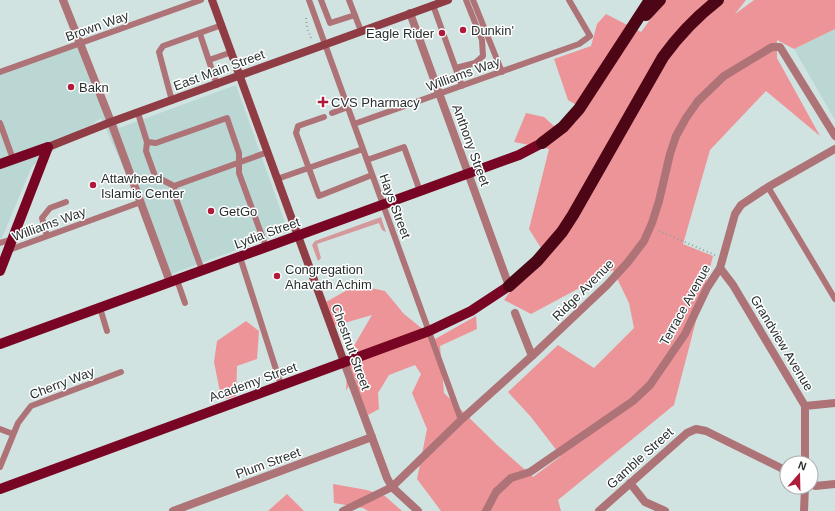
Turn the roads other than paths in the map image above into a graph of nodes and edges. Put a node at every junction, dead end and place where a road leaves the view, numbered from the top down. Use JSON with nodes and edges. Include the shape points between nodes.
{"nodes":[{"id":1,"x":63,"y":0,"type":"edge"},
{"id":2,"x":201,"y":0,"type":"edge"},
{"id":3,"x":212,"y":0,"type":"edge"},
{"id":4,"x":309,"y":0,"type":"edge"},
{"id":5,"x":321,"y":0,"type":"edge"},
{"id":6,"x":349,"y":0,"type":"edge"},
{"id":7,"x":448,"y":0,"type":"edge"},
{"id":8,"x":466,"y":0,"type":"edge"},
{"id":9,"x":474,"y":0,"type":"edge"},
{"id":10,"x":569,"y":0,"type":"edge"},
{"id":11,"x":650,"y":0,"type":"edge"},
{"id":12,"x":660,"y":0,"type":"edge"},
{"id":13,"x":718,"y":0,"type":"edge"},
{"id":14,"x":433,"y":5,"type":"junction"},
{"id":15,"x":410,"y":13,"type":"junction"},
{"id":16,"x":355,"y":15,"type":"junction"},
{"id":17,"x":222,"y":25,"type":"junction"},
{"id":18,"x":361,"y":31,"type":"junction"},
{"id":19,"x":200,"y":34,"type":"junction"},
{"id":20,"x":628,"y":34,"type":"junction"},
{"id":21,"x":79,"y":44,"type":"junction"},
{"id":22,"x":326,"y":45,"type":"junction"},
{"id":23,"x":232,"y":52,"type":"junction"},
{"id":24,"x":209,"y":60,"type":"junction"},
{"id":25,"x":456,"y":68,"type":"junction"},
{"id":26,"x":0,"y":72,"type":"edge"},
{"id":27,"x":502,"y":72,"type":"junction"},
{"id":28,"x":241,"y":76,"type":"junction"},
{"id":29,"x":217,"y":85,"type":"junction"},
{"id":30,"x":462,"y":86,"type":"junction"},
{"id":31,"x":440,"y":94,"type":"junction"},
{"id":32,"x":172,"y":100,"type":"junction"},
{"id":33,"x":348,"y":108,"type":"junction"},
{"id":34,"x":138,"y":113,"type":"junction"},
{"id":35,"x":332,"y":113,"type":"dead end"},
{"id":36,"x":324,"y":116,"type":"dead end"},
{"id":37,"x":111,"y":122,"type":"junction"},
{"id":38,"x":0,"y":123,"type":"edge"},
{"id":39,"x":354,"y":124,"type":"junction"},
{"id":40,"x":835,"y":136,"type":"edge"},
{"id":41,"x":147,"y":142,"type":"junction"},
{"id":42,"x":542,"y":143,"type":"joint"},
{"id":43,"x":48,"y":147,"type":"junction"},
{"id":44,"x":363,"y":149,"type":"junction"},
{"id":45,"x":835,"y":149,"type":"edge"},
{"id":46,"x":268,"y":152,"type":"junction"},
{"id":47,"x":13,"y":160,"type":"junction"},
{"id":48,"x":367,"y":160,"type":"junction"},
{"id":49,"x":239,"y":163,"type":"junction"},
{"id":50,"x":0,"y":164,"type":"edge"},
{"id":51,"x":309,"y":168,"type":"junction"},
{"id":52,"x":468,"y":173,"type":"junction"},
{"id":53,"x":372,"y":174,"type":"junction"},
{"id":54,"x":277,"y":179,"type":"junction"},
{"id":55,"x":174,"y":186,"type":"junction"},
{"id":56,"x":768,"y":187,"type":"junction"},
{"id":57,"x":420,"y":191,"type":"junction"},
{"id":58,"x":66,"y":202,"type":"dead end"},
{"id":59,"x":141,"y":202,"type":"junction"},
{"id":60,"x":382,"y":205,"type":"junction"},
{"id":61,"x":47,"y":236,"type":"junction"},
{"id":62,"x":298,"y":236,"type":"junction"},
{"id":63,"x":13,"y":239,"type":"junction"},
{"id":64,"x":0,"y":243,"type":"edge"},
{"id":65,"x":266,"y":247,"type":"junction"},
{"id":66,"x":9,"y":250,"type":"junction"},
{"id":67,"x":240,"y":257,"type":"junction"},
{"id":68,"x":720,"y":268,"type":"junction"},
{"id":69,"x":202,"y":270,"type":"junction"},
{"id":70,"x":0,"y":271,"type":"edge"},
{"id":71,"x":173,"y":281,"type":"junction"},
{"id":72,"x":509,"y":286,"type":"junction"},
{"id":73,"x":835,"y":299,"type":"edge"},
{"id":74,"x":185,"y":303,"type":"dead end"},
{"id":75,"x":100,"y":308,"type":"junction"},
{"id":76,"x":515,"y":312,"type":"dead end"},
{"id":77,"x":107,"y":331,"type":"dead end"},
{"id":78,"x":429,"y":331,"type":"junction"},
{"id":79,"x":0,"y":344,"type":"edge"},
{"id":80,"x":532,"y":356,"type":"junction"},
{"id":81,"x":344,"y":362,"type":"junction"},
{"id":82,"x":121,"y":372,"type":"dead end"},
{"id":83,"x":281,"y":385,"type":"junction"},
{"id":84,"x":835,"y":403,"type":"edge"},
{"id":85,"x":805,"y":406,"type":"junction"},
{"id":86,"x":461,"y":420,"type":"junction"},
{"id":87,"x":0,"y":429,"type":"edge"},
{"id":88,"x":13,"y":434,"type":"junction"},
{"id":89,"x":372,"y":437,"type":"junction"},
{"id":90,"x":805,"y":455,"type":"edge"},
{"id":91,"x":0,"y":467,"type":"edge"},
{"id":92,"x":779,"y":467,"type":"edge"},
{"id":93,"x":630,"y":483,"type":"junction"},
{"id":94,"x":835,"y":484,"type":"edge"},
{"id":95,"x":819,"y":486,"type":"edge"},
{"id":96,"x":392,"y":487,"type":"junction"},
{"id":97,"x":0,"y":489,"type":"edge"},
{"id":98,"x":805,"y":495,"type":"edge"},
{"id":99,"x":173,"y":511,"type":"edge"},
{"id":100,"x":343,"y":511,"type":"edge"},
{"id":101,"x":418,"y":511,"type":"edge"},
{"id":102,"x":486,"y":511,"type":"edge"},
{"id":103,"x":599,"y":511,"type":"edge"},
{"id":104,"x":665,"y":511,"type":"edge"},
{"id":105,"x":804,"y":511,"type":"edge"}],
"edges":[{"from":1,"to":21,"type":"street"},
{"from":2,"to":21,"type":"lane","name":"Brown Way"},
{"from":3,"to":17,"type":"main road","name":"Chestnut Street"},
{"from":4,"to":22,"type":"lane","name":"Hays Street"},
{"from":5,"to":16,"type":"lane","via":[[330,23]]},
{"from":6,"to":16,"type":"lane"},
{"from":7,"to":14,"type":"main road","name":"East Main Street"},
{"from":8,"to":25,"type":"lane","via":[[482,40],[483,56],[475,63]]},
{"from":9,"to":27,"type":"lane"},
{"from":10,"to":27,"type":"lane","name":"Williams Way","via":[[590,36],[579,44]]},
{"from":11,"to":20,"type":"highway"},
{"from":12,"to":20,"type":"highway"},
{"from":13,"to":72,"type":"highway","via":[[694,20],[673,43],[562,232],[537,261]]},
{"from":14,"to":15,"type":"main road","name":"East Main Street"},
{"from":14,"to":25,"type":"lane"},
{"from":15,"to":18,"type":"main road","name":"East Main Street"},
{"from":15,"to":31,"type":"street","name":"Anthony Street"},
{"from":16,"to":18,"type":"lane"},
{"from":17,"to":19,"type":"lane"},
{"from":17,"to":23,"type":"main road","name":"Chestnut Street"},
{"from":18,"to":22,"type":"main road","name":"East Main Street"},
{"from":19,"to":24,"type":"lane"},
{"from":19,"to":32,"type":"lane","via":[[163,46],[160,52]]},
{"from":20,"to":42,"type":"highway","via":[[571,118]]},
{"from":21,"to":26,"type":"lane","name":"Brown Way"},
{"from":21,"to":37,"type":"street"},
{"from":22,"to":28,"type":"main road","name":"East Main Street"},
{"from":22,"to":33,"type":"lane","name":"Hays Street"},
{"from":23,"to":24,"type":"lane"},
{"from":23,"to":28,"type":"main road","name":"Chestnut Street"},
{"from":24,"to":29,"type":"lane"},
{"from":25,"to":30,"type":"lane"},
{"from":27,"to":30,"type":"lane","name":"Williams Way"},
{"from":28,"to":29,"type":"main road","name":"East Main Street"},
{"from":28,"to":46,"type":"main road","name":"Chestnut Street"},
{"from":29,"to":32,"type":"main road","name":"East Main Street"},
{"from":30,"to":31,"type":"lane","name":"Williams Way"},
{"from":31,"to":39,"type":"lane","name":"Williams Way"},
{"from":31,"to":52,"type":"street","name":"Anthony Street"},
{"from":32,"to":34,"type":"main road","name":"East Main Street"},
{"from":33,"to":35,"type":"lane"},
{"from":33,"to":39,"type":"lane","name":"Hays Street"},
{"from":34,"to":37,"type":"main road","name":"East Main Street"},
{"from":34,"to":41,"type":"lane"},
{"from":36,"to":51,"type":"lane","via":[[298,126],[296,133]]},
{"from":37,"to":43,"type":"main road","name":"East Main Street"},
{"from":37,"to":59,"type":"street"},
{"from":38,"to":47,"type":"lane"},
{"from":39,"to":44,"type":"lane","name":"Hays Street"},
{"from":40,"to":80,"type":"street","name":"Ridge Avenue","via":[[780,47],[772,47],[724,76],[698,101],[676,136],[660,201],[644,241],[607,285]]},
{"from":41,"to":49,"type":"lane","via":[[156,143],[227,118],[239,154]]},
{"from":41,"to":55,"type":"lane","via":[[146,151],[155,176]]},
{"from":42,"to":52,"type":"main road","name":"Lydia Street"},
{"from":43,"to":47,"type":"main road","name":"East Main Street"},
{"from":43,"to":63,"type":"main road"},
{"from":44,"to":48,"type":"lane","name":"Hays Street"},
{"from":44,"to":51,"type":"lane"},
{"from":45,"to":56,"type":"street","name":"Terrace Avenue"},
{"from":46,"to":49,"type":"lane"},
{"from":46,"to":54,"type":"main road","name":"Chestnut Street"},
{"from":47,"to":50,"type":"main road","name":"East Main Street"},
{"from":48,"to":53,"type":"lane","name":"Hays Street"},
{"from":48,"to":57,"type":"lane","via":[[404,147]]},
{"from":49,"to":55,"type":"lane"},
{"from":49,"to":65,"type":"lane","via":[[239,173]]},
{"from":51,"to":53,"type":"lane","via":[[319,196]]},
{"from":51,"to":54,"type":"lane"},
{"from":52,"to":57,"type":"main road","name":"Lydia Street"},
{"from":52,"to":72,"type":"street","name":"Anthony Street"},
{"from":53,"to":60,"type":"lane","name":"Hays Street"},
{"from":54,"to":62,"type":"main road","name":"Chestnut Street"},
{"from":55,"to":69,"type":"lane","via":[[175,196]]},
{"from":56,"to":68,"type":"street","name":"Terrace Avenue","via":[[741,205],[735,214]]},
{"from":56,"to":73,"type":"lane"},
{"from":57,"to":60,"type":"main road","name":"Lydia Street"},
{"from":58,"to":61,"type":"lane","via":[[50,208],[42,218]]},
{"from":59,"to":61,"type":"lane","name":"Williams Way"},
{"from":59,"to":71,"type":"street"},
{"from":60,"to":62,"type":"main road","name":"Lydia Street"},
{"from":60,"to":78,"type":"lane","name":"Hays Street"},
{"from":61,"to":66,"type":"lane","name":"Williams Way"},
{"from":62,"to":65,"type":"main road","name":"Lydia Street"},
{"from":62,"to":81,"type":"main road","name":"Chestnut Street"},
{"from":63,"to":64,"type":"lane","name":"Williams Way"},
{"from":63,"to":66,"type":"main road"},
{"from":65,"to":67,"type":"main road","name":"Lydia Street"},
{"from":66,"to":70,"type":"main road"},
{"from":67,"to":69,"type":"main road","name":"Lydia Street"},
{"from":67,"to":83,"type":"lane"},
{"from":68,"to":85,"type":"street","name":"Grandview Avenue","via":[[733,285]]},
{"from":68,"to":102,"type":"street","name":"Terrace Avenue","via":[[707,288],[685,334],[650,385],[633,401],[530,472],[511,478],[496,492]]},
{"from":69,"to":71,"type":"main road","name":"Lydia Street"},
{"from":71,"to":74,"type":"lane"},
{"from":71,"to":75,"type":"main road","name":"Lydia Street"},
{"from":72,"to":78,"type":"main road","name":"Academy Street","via":[[471,311]]},
{"from":75,"to":77,"type":"lane"},
{"from":75,"to":79,"type":"main road","name":"Lydia Street"},
{"from":76,"to":80,"type":"street"},
{"from":78,"to":81,"type":"main road","name":"Academy Street"},
{"from":78,"to":86,"type":"lane","name":"Hays Street"},
{"from":80,"to":86,"type":"street","name":"Ridge Avenue"},
{"from":81,"to":83,"type":"main road","name":"Academy Street"},
{"from":81,"to":89,"type":"street","name":"Chestnut Street"},
{"from":82,"to":88,"type":"lane","name":"Cherry Way","via":[[31,406]]},
{"from":83,"to":97,"type":"main road","name":"Academy Street"},
{"from":84,"to":85,"type":"street","name":"Grandview Avenue"},
{"from":85,"to":90,"type":"street"},
{"from":86,"to":96,"type":"street","name":"Ridge Avenue"},
{"from":87,"to":88,"type":"lane"},
{"from":88,"to":91,"type":"lane","name":"Cherry Way"},
{"from":89,"to":96,"type":"street","name":"Chestnut Street"},
{"from":89,"to":99,"type":"street","name":"Plum Street"},
{"from":92,"to":93,"type":"street","name":"Gamble Street","via":[[706,431],[696,429],[687,432]]},
{"from":93,"to":103,"type":"street","name":"Gamble Street"},
{"from":93,"to":104,"type":"street","via":[[645,502]]},
{"from":94,"to":95,"type":"street"},
{"from":96,"to":100,"type":"street","name":"Ridge Avenue"},
{"from":96,"to":101,"type":"street","name":"Chestnut Street"},
{"from":98,"to":105,"type":"street"}]}
